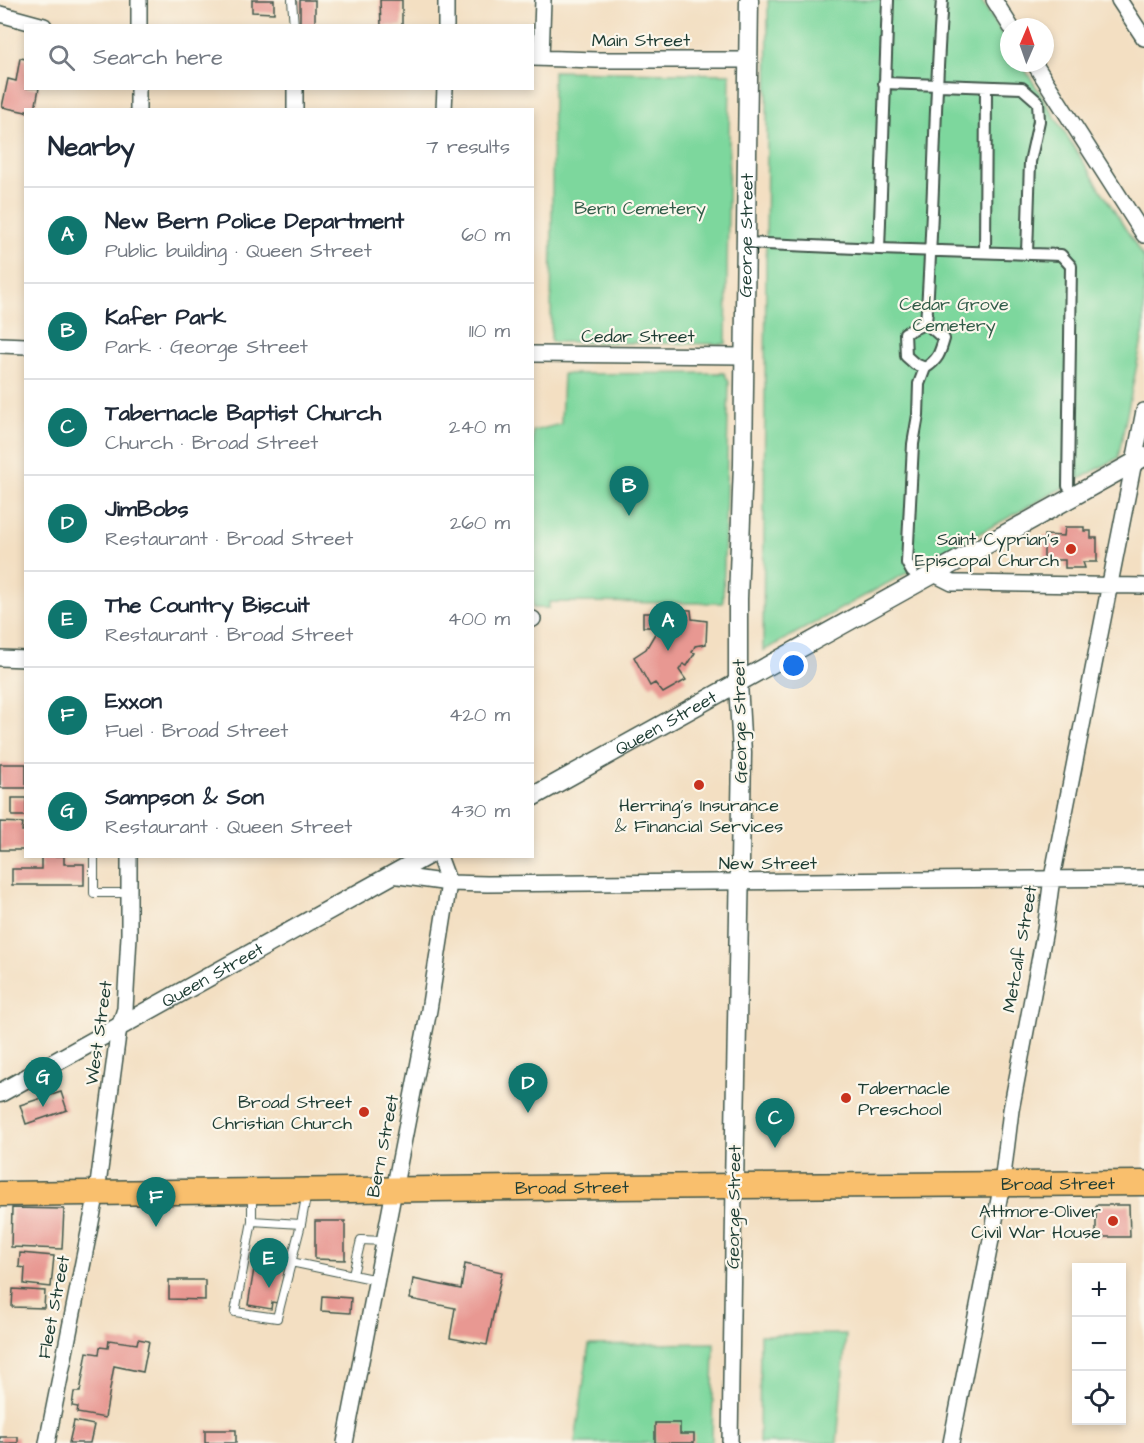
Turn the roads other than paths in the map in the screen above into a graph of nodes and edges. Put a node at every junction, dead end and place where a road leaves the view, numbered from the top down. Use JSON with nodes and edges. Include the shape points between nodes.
{"nodes":[{"id":1,"x":139,"y":0,"type":"edge"},
{"id":2,"x":292,"y":0,"type":"edge"},
{"id":3,"x":446,"y":0,"type":"edge"},
{"id":4,"x":543,"y":0,"type":"edge"},
{"id":5,"x":749,"y":0,"type":"edge"},
{"id":6,"x":888,"y":0,"type":"edge"},
{"id":7,"x":942,"y":0,"type":"edge"},
{"id":8,"x":994,"y":0,"type":"edge"},
{"id":9,"x":1119,"y":0,"type":"edge"},
{"id":10,"x":0,"y":14,"type":"edge"},
{"id":11,"x":1005,"y":18,"type":"edge"},
{"id":12,"x":37,"y":24,"type":"edge"},
{"id":13,"x":139,"y":24,"type":"edge"},
{"id":14,"x":294,"y":24,"type":"edge"},
{"id":15,"x":446,"y":24,"type":"edge"},
{"id":16,"x":1144,"y":38,"type":"edge"},
{"id":17,"x":537,"y":58,"type":"edge"},
{"id":18,"x":749,"y":60,"type":"junction"},
{"id":19,"x":1040,"y":72,"type":"edge"},
{"id":20,"x":884,"y":84,"type":"junction"},
{"id":21,"x":936,"y":85,"type":"junction"},
{"id":22,"x":986,"y":87,"type":"junction"},
{"id":23,"x":138,"y":90,"type":"edge"},
{"id":24,"x":295,"y":90,"type":"edge"},
{"id":25,"x":445,"y":90,"type":"edge"},
{"id":26,"x":138,"y":108,"type":"edge"},
{"id":27,"x":295,"y":108,"type":"edge"},
{"id":28,"x":444,"y":108,"type":"edge"},
{"id":29,"x":1144,"y":235,"type":"edge"},
{"id":30,"x":746,"y":243,"type":"junction"},
{"id":31,"x":879,"y":249,"type":"junction"},
{"id":32,"x":932,"y":250,"type":"junction"},
{"id":33,"x":985,"y":252,"type":"junction"},
{"id":34,"x":1027,"y":253,"type":"junction"},
{"id":35,"x":926,"y":322,"type":"junction"},
{"id":36,"x":0,"y":345,"type":"edge"},
{"id":37,"x":24,"y":346,"type":"edge"},
{"id":38,"x":534,"y":354,"type":"edge"},
{"id":39,"x":744,"y":356,"type":"junction"},
{"id":40,"x":925,"y":368,"type":"junction"},
{"id":41,"x":1144,"y":411,"type":"edge"},
{"id":42,"x":1138,"y":460,"type":"edge"},
{"id":43,"x":1068,"y":486,"type":"dead end"},
{"id":44,"x":912,"y":572,"type":"dead end"},
{"id":45,"x":934,"y":574,"type":"junction"},
{"id":46,"x":1110,"y":585,"type":"junction"},
{"id":47,"x":1144,"y":586,"type":"edge"},
{"id":48,"x":0,"y":658,"type":"edge"},
{"id":49,"x":24,"y":659,"type":"edge"},
{"id":50,"x":738,"y":683,"type":"junction"},
{"id":51,"x":534,"y":796,"type":"edge"},
{"id":52,"x":94,"y":858,"type":"edge"},
{"id":53,"x":129,"y":858,"type":"edge"},
{"id":54,"x":422,"y":858,"type":"edge"},
{"id":55,"x":439,"y":858,"type":"edge"},
{"id":56,"x":392,"y":875,"type":"junction"},
{"id":57,"x":1052,"y":878,"type":"junction"},
{"id":58,"x":1144,"y":878,"type":"edge"},
{"id":59,"x":740,"y":882,"type":"junction"},
{"id":60,"x":448,"y":883,"type":"junction"},
{"id":61,"x":128,"y":893,"type":"junction"},
{"id":62,"x":119,"y":1027,"type":"junction"},
{"id":63,"x":0,"y":1093,"type":"edge"},
{"id":64,"x":1144,"y":1168,"type":"edge"},
{"id":65,"x":1003,"y":1176,"type":"junction"},
{"id":66,"x":0,"y":1179,"type":"edge"},
{"id":67,"x":734,"y":1179,"type":"junction"},
{"id":68,"x":396,"y":1182,"type":"junction"},
{"id":69,"x":1144,"y":1184,"type":"edge"},
{"id":70,"x":98,"y":1185,"type":"junction"},
{"id":71,"x":307,"y":1191,"type":"junction"},
{"id":72,"x":252,"y":1192,"type":"junction"},
{"id":73,"x":0,"y":1194,"type":"edge"},
{"id":74,"x":252,"y":1221,"type":"junction"},
{"id":75,"x":301,"y":1224,"type":"junction"},
{"id":76,"x":384,"y":1241,"type":"junction"},
{"id":77,"x":291,"y":1262,"type":"junction"},
{"id":78,"x":353,"y":1274,"type":"junction"},
{"id":79,"x":377,"y":1280,"type":"junction"},
{"id":80,"x":47,"y":1443,"type":"edge"},
{"id":81,"x":345,"y":1443,"type":"edge"},
{"id":82,"x":730,"y":1443,"type":"edge"},
{"id":83,"x":951,"y":1443,"type":"edge"}],
"edges":[{"from":1,"to":13,"type":"street"},
{"from":2,"to":14,"type":"lane"},
{"from":3,"to":15,"type":"street"},
{"from":4,"to":17,"type":"street"},
{"from":5,"to":18,"type":"street","name":"George Street"},
{"from":6,"to":20,"type":"street"},
{"from":7,"to":21,"type":"street"},
{"from":8,"to":11,"type":"street"},
{"from":9,"to":16,"type":"street"},
{"from":10,"to":12,"type":"street"},
{"from":17,"to":18,"type":"street","name":"Main Street"},
{"from":18,"to":30,"type":"street","name":"George Street"},
{"from":19,"to":29,"type":"street"},
{"from":20,"to":21,"type":"street"},
{"from":20,"to":31,"type":"street"},
{"from":21,"to":22,"type":"street"},
{"from":21,"to":32,"type":"street"},
{"from":22,"to":33,"type":"street"},
{"from":22,"to":34,"type":"street","via":[[1022,88],[1038,102],[1039,121],[1029,162]]},
{"from":23,"to":26,"type":"street"},
{"from":24,"to":27,"type":"street"},
{"from":25,"to":28,"type":"street"},
{"from":30,"to":31,"type":"street"},
{"from":30,"to":39,"type":"street","name":"George Street"},
{"from":31,"to":32,"type":"street"},
{"from":32,"to":33,"type":"street"},
{"from":32,"to":35,"type":"street"},
{"from":33,"to":34,"type":"street"},
{"from":34,"to":43,"type":"street","via":[[1060,255],[1071,266]]},
{"from":35,"to":40,"type":"street","via":[[944,339],[940,355]]},
{"from":35,"to":40,"type":"street","via":[[904,333],[906,356]]},
{"from":36,"to":37,"type":"street"},
{"from":38,"to":39,"type":"street","name":"Cedar Street"},
{"from":39,"to":50,"type":"street","name":"George Street"},
{"from":40,"to":44,"type":"street","via":[[919,384],[913,444],[907,563]]},
{"from":41,"to":42,"type":"street","name":"Metcalf Street"},
{"from":42,"to":45,"type":"street","name":"Queen Street"},
{"from":42,"to":46,"type":"street","name":"Metcalf Street"},
{"from":45,"to":46,"type":"street","via":[[952,583]]},
{"from":45,"to":50,"type":"street","name":"Queen Street"},
{"from":46,"to":47,"type":"street"},
{"from":46,"to":57,"type":"street","name":"Metcalf Street"},
{"from":48,"to":49,"type":"street"},
{"from":50,"to":51,"type":"street","name":"Queen Street"},
{"from":50,"to":59,"type":"street","name":"George Street","via":[[742,753]]},
{"from":52,"to":61,"type":"lane","via":[[94,893]]},
{"from":53,"to":61,"type":"street","name":"West Street"},
{"from":54,"to":56,"type":"street","name":"Queen Street"},
{"from":55,"to":60,"type":"street","name":"Bern Street"},
{"from":56,"to":60,"type":"street","name":"New Street"},
{"from":56,"to":62,"type":"street","name":"Queen Street"},
{"from":57,"to":58,"type":"street","name":"New Street"},
{"from":57,"to":59,"type":"street","name":"New Street"},
{"from":57,"to":65,"type":"street","name":"Metcalf Street"},
{"from":59,"to":60,"type":"street","name":"New Street"},
{"from":59,"to":67,"type":"street","name":"George Street"},
{"from":60,"to":68,"type":"street","name":"Bern Street","via":[[429,1010]]},
{"from":61,"to":62,"type":"street","name":"West Street","via":[[125,1009]]},
{"from":62,"to":63,"type":"street","name":"Queen Street"},
{"from":62,"to":70,"type":"street","name":"West Street"},
{"from":64,"to":65,"type":"main road","name":"Broad Street"},
{"from":65,"to":67,"type":"main road","name":"Broad Street"},
{"from":65,"to":69,"type":"main road","name":"Broad Street"},
{"from":65,"to":83,"type":"street","name":"Metcalf Street"},
{"from":66,"to":70,"type":"main road","name":"Broad Street"},
{"from":67,"to":68,"type":"main road","name":"Broad Street"},
{"from":67,"to":82,"type":"street","name":"George Street"},
{"from":68,"to":70,"type":"main road","name":"Broad Street"},
{"from":68,"to":71,"type":"main road","name":"Broad Street"},
{"from":68,"to":76,"type":"street","name":"Bern Street"},
{"from":70,"to":72,"type":"main road","name":"Broad Street"},
{"from":70,"to":73,"type":"main road","name":"Broad Street"},
{"from":70,"to":80,"type":"street","name":"Fleet Street"},
{"from":71,"to":72,"type":"main road","name":"Broad Street"},
{"from":71,"to":75,"type":"lane"},
{"from":72,"to":74,"type":"lane"},
{"from":74,"to":75,"type":"lane"},
{"from":74,"to":77,"type":"lane","via":[[235,1312],[277,1318]]},
{"from":75,"to":77,"type":"lane"},
{"from":76,"to":78,"type":"lane","via":[[361,1240]]},
{"from":76,"to":79,"type":"street","name":"Bern Street"},
{"from":77,"to":78,"type":"lane"},
{"from":78,"to":79,"type":"lane"},
{"from":79,"to":81,"type":"street","name":"Bern Street"}]}
